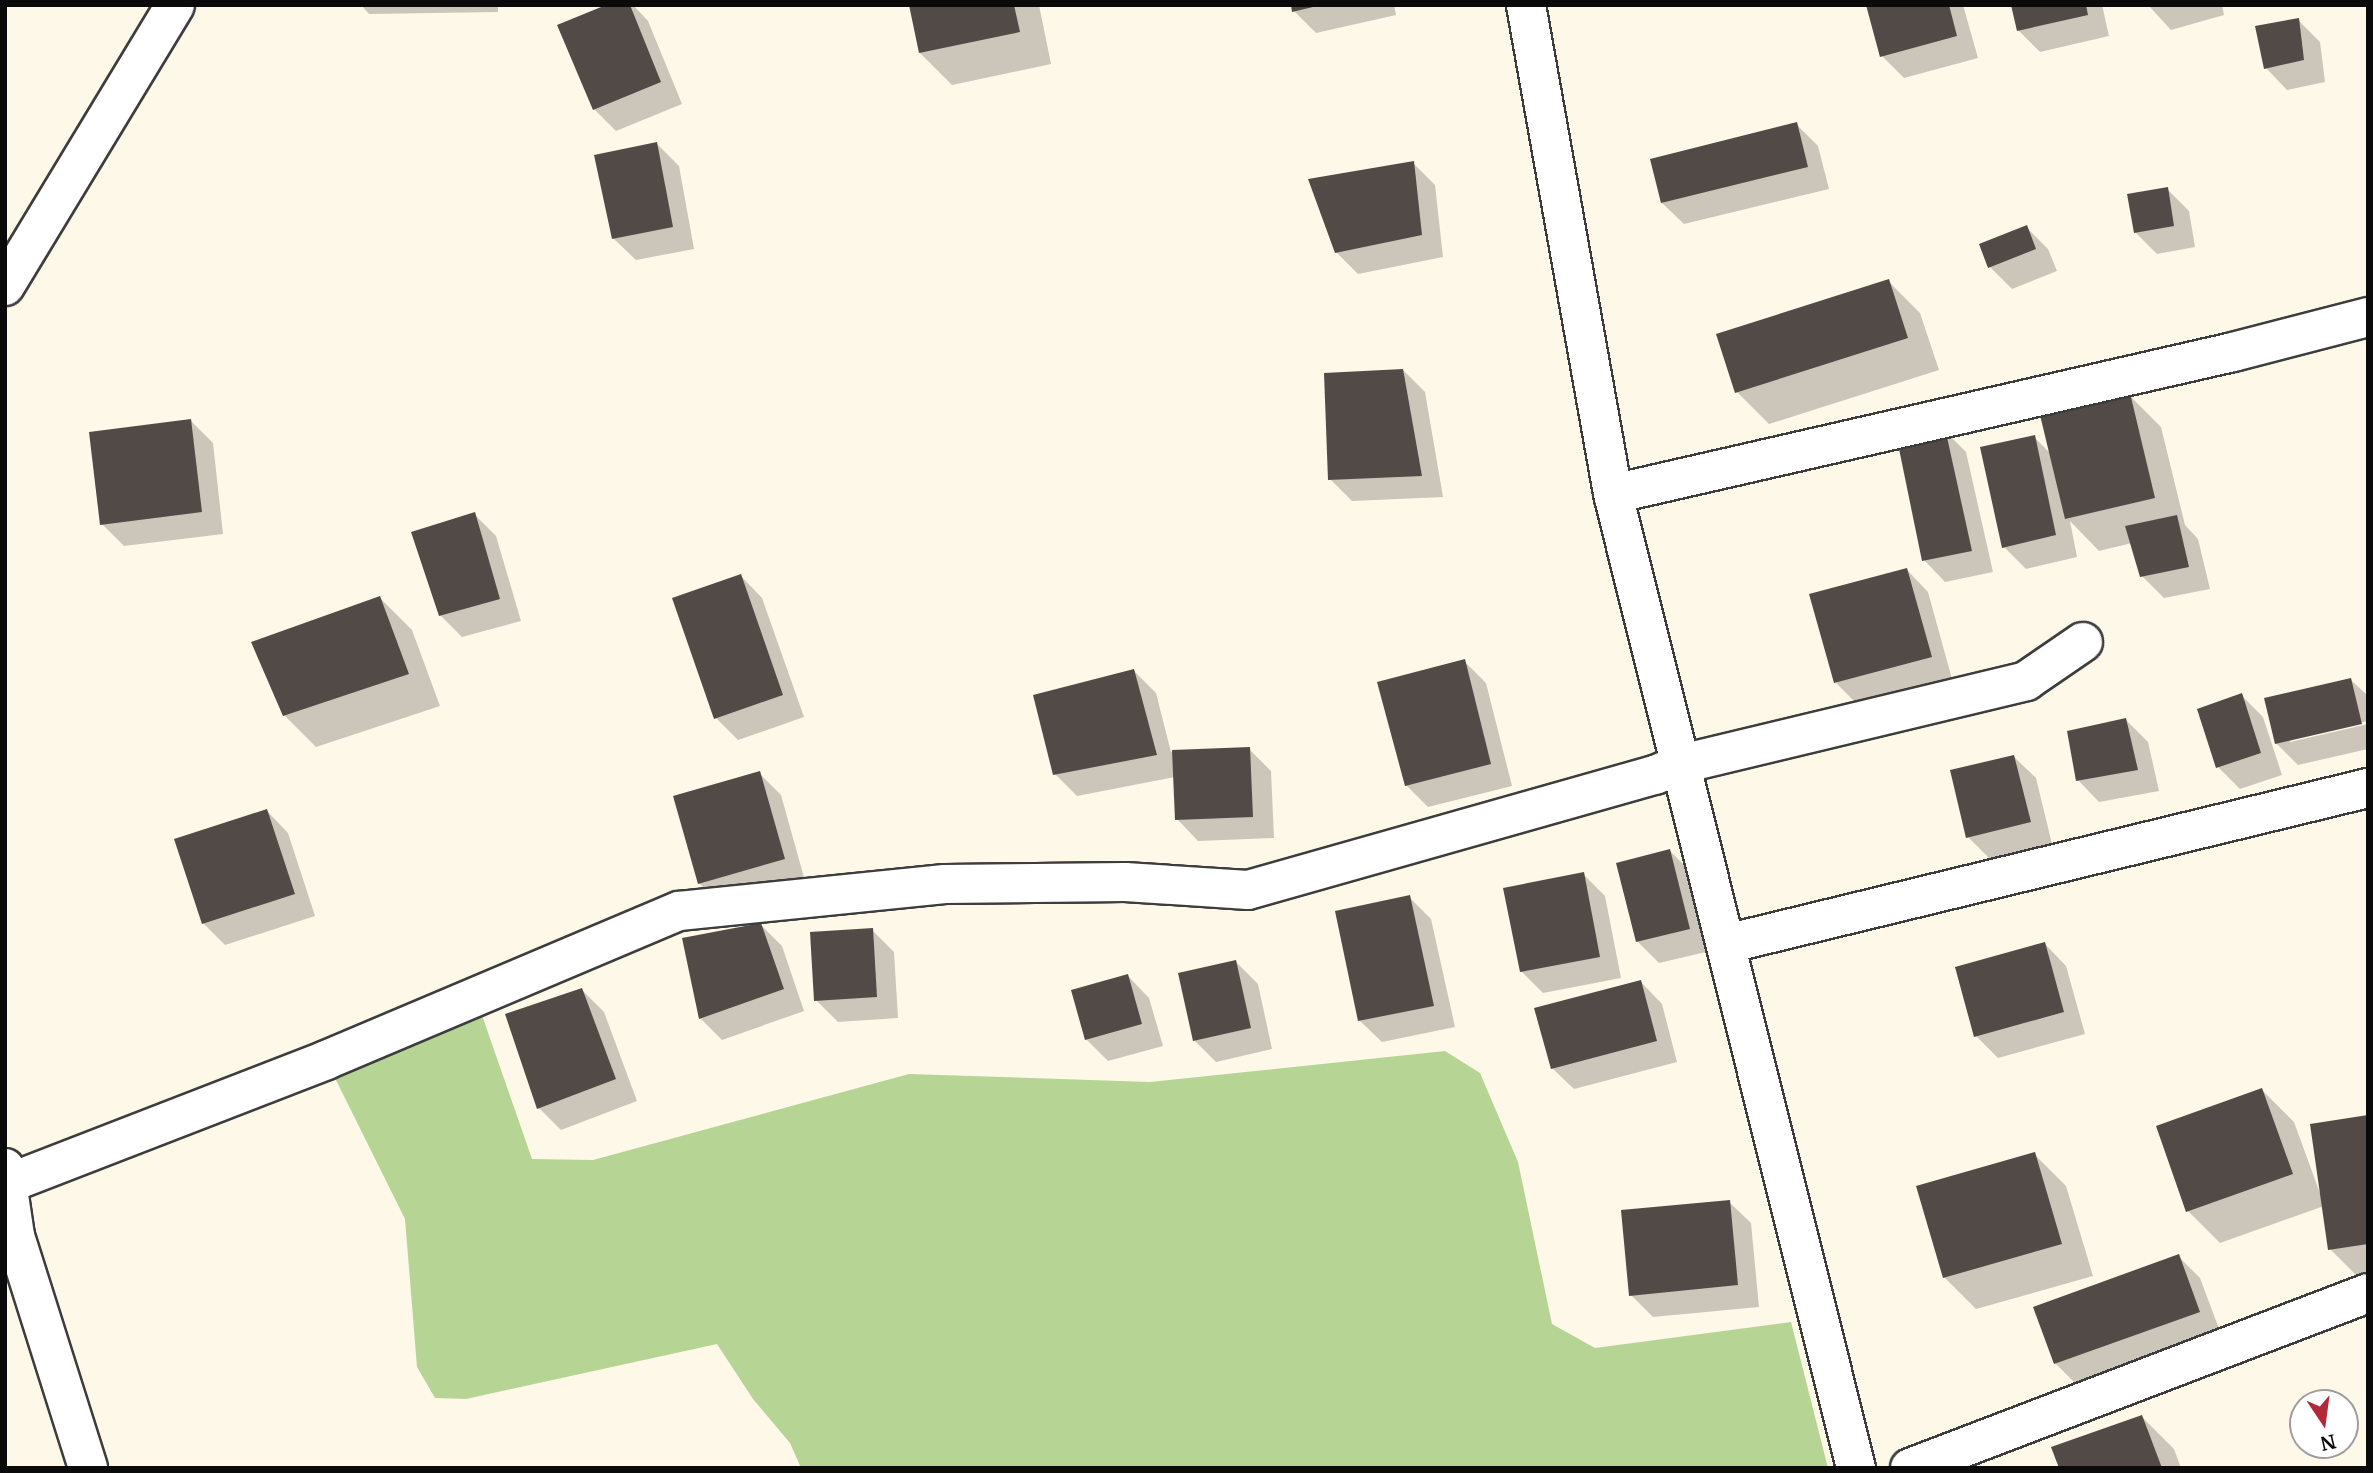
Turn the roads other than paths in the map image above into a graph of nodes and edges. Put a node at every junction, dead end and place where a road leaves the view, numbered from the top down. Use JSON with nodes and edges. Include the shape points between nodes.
{"nodes":[{"id":1,"x":175,"y":5,"type":"edge"},
{"id":2,"x":1526,"y":5,"type":"edge"},
{"id":3,"x":5,"y":286,"type":"edge"},
{"id":4,"x":2368,"y":317,"type":"edge"},
{"id":5,"x":1613,"y":494,"type":"junction"},
{"id":6,"x":2083,"y":642,"type":"dead end"},
{"id":7,"x":1682,"y":764,"type":"junction"},
{"id":8,"x":2368,"y":788,"type":"edge"},
{"id":9,"x":1726,"y":944,"type":"junction"},
{"id":10,"x":6,"y":1176,"type":"edge"},
{"id":11,"x":10,"y":1238,"type":"edge"},
{"id":12,"x":2368,"y":1293,"type":"edge"},
{"id":13,"x":88,"y":1468,"type":"edge"},
{"id":14,"x":1856,"y":1468,"type":"edge"},
{"id":15,"x":1910,"y":1468,"type":"edge"}],
"edges":[{"from":1,"to":3,"type":"street"},
{"from":2,"to":5,"type":"street"},
{"from":4,"to":5,"type":"street"},
{"from":5,"to":7,"type":"street"},
{"from":6,"to":7,"type":"street","via":[[2026,681]]},
{"from":7,"to":9,"type":"street"},
{"from":7,"to":10,"type":"street","via":[[1248,890],[1125,882],[945,884],[680,911],[326,1060]]},
{"from":8,"to":9,"type":"street"},
{"from":9,"to":14,"type":"street"},
{"from":10,"to":11,"type":"street"},
{"from":11,"to":13,"type":"street"},
{"from":12,"to":15,"type":"street"}]}
